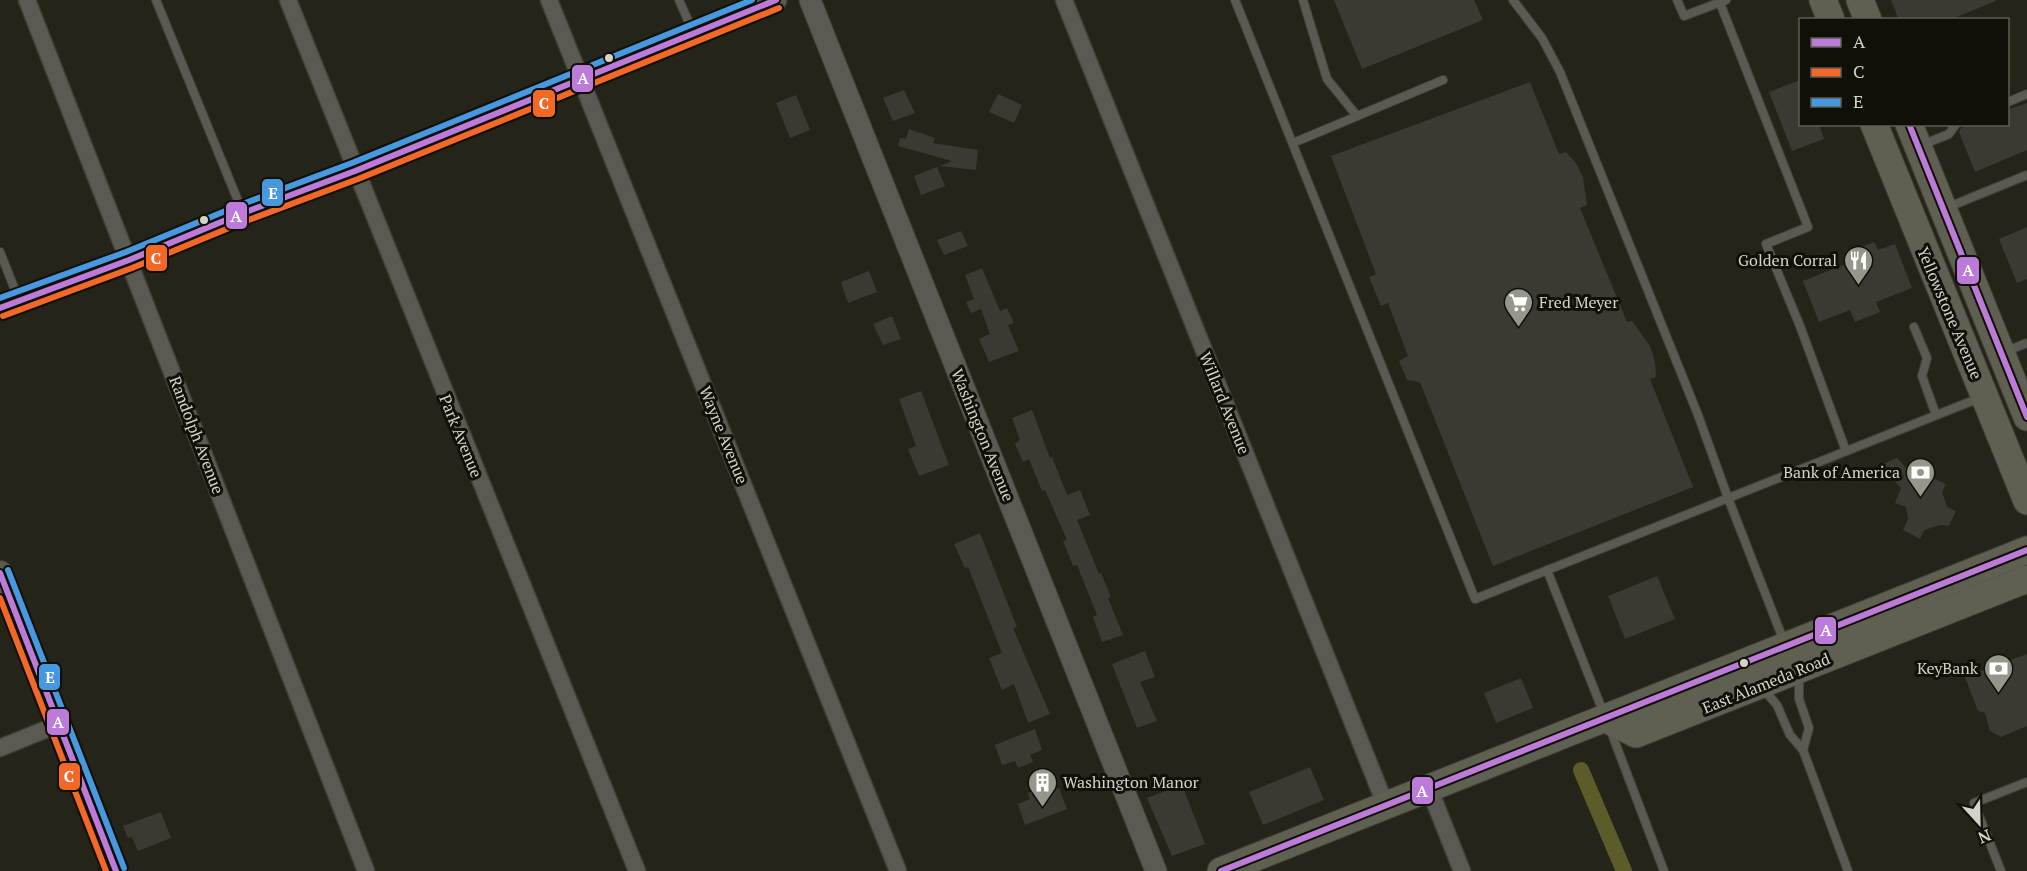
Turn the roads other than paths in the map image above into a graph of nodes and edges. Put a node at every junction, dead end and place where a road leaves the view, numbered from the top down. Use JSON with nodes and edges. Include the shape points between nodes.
{"nodes":[{"id":1,"x":27,"y":0,"type":"edge"},
{"id":2,"x":156,"y":0,"type":"edge"},
{"id":3,"x":288,"y":0,"type":"edge"},
{"id":4,"x":549,"y":0,"type":"edge"},
{"id":5,"x":679,"y":0,"type":"edge"},
{"id":6,"x":776,"y":0,"type":"edge"},
{"id":7,"x":810,"y":0,"type":"edge"},
{"id":8,"x":1064,"y":0,"type":"edge"},
{"id":9,"x":1235,"y":0,"type":"edge"},
{"id":10,"x":1303,"y":0,"type":"edge"},
{"id":11,"x":1513,"y":0,"type":"edge"},
{"id":12,"x":1677,"y":0,"type":"edge"},
{"id":13,"x":1823,"y":0,"type":"edge"},
{"id":14,"x":1860,"y":0,"type":"edge"},
{"id":15,"x":1723,"y":1,"type":"edge"},
{"id":16,"x":1830,"y":18,"type":"edge"},
{"id":17,"x":1867,"y":18,"type":"edge"},
{"id":18,"x":694,"y":34,"type":"junction"},
{"id":19,"x":582,"y":79,"type":"junction"},
{"id":20,"x":1443,"y":80,"type":"dead end"},
{"id":21,"x":2027,"y":94,"type":"edge"},
{"id":22,"x":2009,"y":101,"type":"edge"},
{"id":23,"x":1357,"y":116,"type":"junction"},
{"id":24,"x":1875,"y":126,"type":"edge"},
{"id":25,"x":1955,"y":126,"type":"edge"},
{"id":26,"x":1914,"y":136,"type":"edge"},
{"id":27,"x":1293,"y":143,"type":"junction"},
{"id":28,"x":355,"y":171,"type":"junction"},
{"id":29,"x":2027,"y":175,"type":"edge"},
{"id":30,"x":1943,"y":209,"type":"junction"},
{"id":31,"x":243,"y":213,"type":"junction"},
{"id":32,"x":0,"y":252,"type":"edge"},
{"id":33,"x":129,"y":260,"type":"junction"},
{"id":34,"x":10,"y":304,"type":"edge"},
{"id":35,"x":1914,"y":327,"type":"dead end"},
{"id":36,"x":2027,"y":343,"type":"edge"},
{"id":37,"x":2001,"y":353,"type":"junction"},
{"id":38,"x":1985,"y":396,"type":"junction"},
{"id":39,"x":1936,"y":415,"type":"junction"},
{"id":40,"x":2027,"y":417,"type":"edge"},
{"id":41,"x":1846,"y":451,"type":"junction"},
{"id":42,"x":1728,"y":498,"type":"junction"},
{"id":43,"x":2027,"y":501,"type":"edge"},
{"id":44,"x":2027,"y":550,"type":"edge"},
{"id":45,"x":1547,"y":570,"type":"junction"},
{"id":46,"x":0,"y":573,"type":"edge"},
{"id":47,"x":2027,"y":579,"type":"edge"},
{"id":48,"x":1793,"y":658,"type":"junction"},
{"id":49,"x":1760,"y":685,"type":"junction"},
{"id":50,"x":1606,"y":719,"type":"junction"},
{"id":51,"x":59,"y":724,"type":"junction"},
{"id":52,"x":0,"y":748,"type":"edge"},
{"id":53,"x":1803,"y":750,"type":"junction"},
{"id":54,"x":2027,"y":782,"type":"edge"},
{"id":55,"x":1429,"y":788,"type":"junction"},
{"id":56,"x":1386,"y":806,"type":"junction"},
{"id":57,"x":116,"y":871,"type":"edge"},
{"id":58,"x":366,"y":871,"type":"edge"},
{"id":59,"x":637,"y":871,"type":"edge"},
{"id":60,"x":898,"y":871,"type":"edge"},
{"id":61,"x":1156,"y":871,"type":"edge"},
{"id":62,"x":1221,"y":871,"type":"edge"},
{"id":63,"x":1462,"y":871,"type":"edge"},
{"id":64,"x":1664,"y":871,"type":"edge"},
{"id":65,"x":1848,"y":871,"type":"edge"},
{"id":66,"x":2001,"y":871,"type":"edge"}],
"edges":[{"from":1,"to":33,"type":"street","name":"Randolph Avenue"},
{"from":2,"to":31,"type":"lane"},
{"from":3,"to":28,"type":"street","name":"Park Avenue"},
{"from":4,"to":19,"type":"street","name":"Wayne Avenue"},
{"from":5,"to":18,"type":"lane"},
{"from":6,"to":18,"type":"street"},
{"from":7,"to":61,"type":"street","name":"Washington Avenue"},
{"from":8,"to":56,"type":"street","name":"Willard Avenue"},
{"from":9,"to":27,"type":"lane"},
{"from":10,"to":23,"type":"lane","via":[[1327,79]]},
{"from":11,"to":42,"type":"lane","via":[[1542,38],[1560,72]]},
{"from":12,"to":15,"type":"lane","via":[[1684,16]]},
{"from":13,"to":16,"type":"main road"},
{"from":14,"to":17,"type":"main road"},
{"from":15,"to":41,"type":"lane","via":[[1808,227],[1766,244]]},
{"from":18,"to":19,"type":"street"},
{"from":19,"to":28,"type":"street"},
{"from":19,"to":60,"type":"street","name":"Wayne Avenue"},
{"from":20,"to":23,"type":"lane"},
{"from":21,"to":22,"type":"lane"},
{"from":23,"to":27,"type":"lane"},
{"from":24,"to":38,"type":"main road","name":"Yellowstone Avenue"},
{"from":25,"to":26,"type":"lane","via":[[1949,134]]},
{"from":26,"to":30,"type":"main road","name":"Yellowstone Avenue"},
{"from":27,"to":45,"type":"lane","via":[[1475,599]]},
{"from":28,"to":31,"type":"street"},
{"from":28,"to":59,"type":"street","name":"Park Avenue"},
{"from":29,"to":30,"type":"lane"},
{"from":30,"to":37,"type":"main road","name":"Yellowstone Avenue"},
{"from":31,"to":33,"type":"street"},
{"from":32,"to":34,"type":"lane"},
{"from":33,"to":34,"type":"street"},
{"from":33,"to":58,"type":"street","name":"Randolph Avenue"},
{"from":35,"to":39,"type":"lane","via":[[1927,358],[1922,376]]},
{"from":36,"to":37,"type":"lane"},
{"from":37,"to":40,"type":"main road","name":"Yellowstone Avenue"},
{"from":38,"to":39,"type":"lane"},
{"from":38,"to":43,"type":"main road","name":"Yellowstone Avenue"},
{"from":39,"to":41,"type":"lane"},
{"from":41,"to":42,"type":"lane"},
{"from":42,"to":45,"type":"lane"},
{"from":42,"to":48,"type":"lane"},
{"from":44,"to":48,"type":"main road","name":"East Alameda Road"},
{"from":45,"to":50,"type":"lane"},
{"from":46,"to":51,"type":"main road"},
{"from":47,"to":48,"type":"main road","name":"East Alameda Road"},
{"from":48,"to":49,"type":"main road","name":"East Alameda Road"},
{"from":48,"to":50,"type":"main road","name":"East Alameda Road"},
{"from":48,"to":53,"type":"lane","via":[[1799,699],[1809,728]]},
{"from":49,"to":50,"type":"main road","name":"East Alameda Road","via":[[1636,734]]},
{"from":49,"to":53,"type":"lane","via":[[1777,705],[1790,735]]},
{"from":50,"to":55,"type":"main road","name":"East Alameda Road"},
{"from":50,"to":64,"type":"lane"},
{"from":51,"to":52,"type":"street"},
{"from":51,"to":57,"type":"main road"},
{"from":53,"to":65,"type":"lane"},
{"from":54,"to":66,"type":"lane","via":[[1974,803]]},
{"from":55,"to":56,"type":"main road","name":"East Alameda Road"},
{"from":55,"to":63,"type":"street"},
{"from":56,"to":62,"type":"main road","name":"East Alameda Road"}]}
